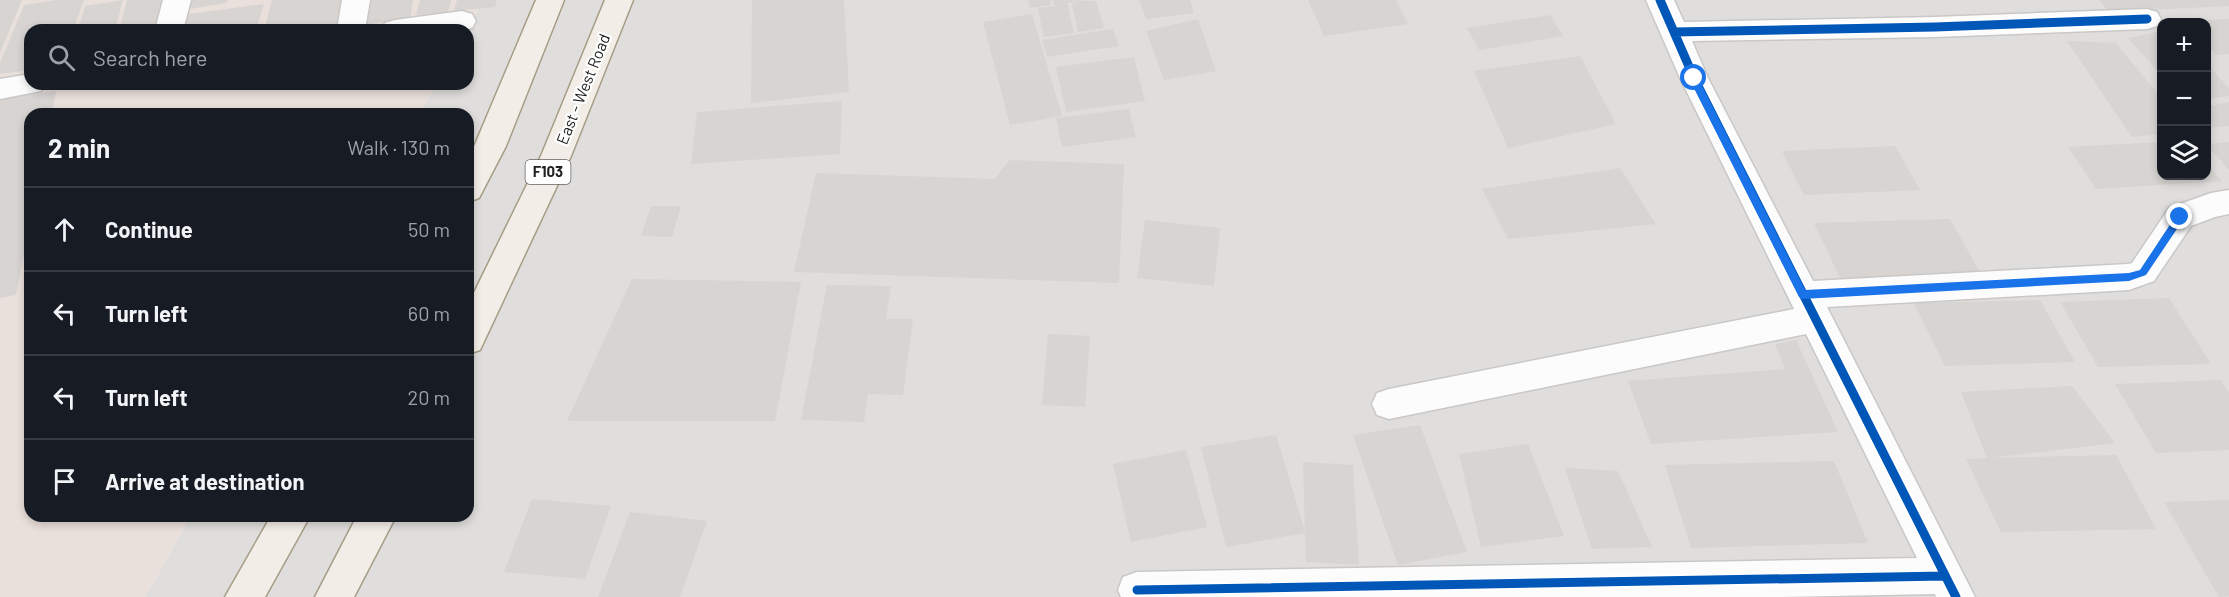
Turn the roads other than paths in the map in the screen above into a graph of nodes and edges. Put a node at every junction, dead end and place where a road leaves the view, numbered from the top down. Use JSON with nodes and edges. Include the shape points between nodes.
{"nodes":[{"id":1,"x":177,"y":0,"type":"edge"},
{"id":2,"x":356,"y":0,"type":"edge"},
{"id":3,"x":550,"y":0,"type":"edge"},
{"id":4,"x":619,"y":0,"type":"edge"},
{"id":5,"x":1660,"y":0,"type":"edge"},
{"id":6,"x":2147,"y":19,"type":"dead end"},
{"id":7,"x":462,"y":21,"type":"dead end"},
{"id":8,"x":171,"y":24,"type":"edge"},
{"id":9,"x":352,"y":24,"type":"edge"},
{"id":10,"x":440,"y":24,"type":"edge"},
{"id":11,"x":1674,"y":32,"type":"junction"},
{"id":12,"x":24,"y":85,"type":"edge"},
{"id":13,"x":0,"y":89,"type":"edge"},
{"id":14,"x":474,"y":179,"type":"edge"},
{"id":15,"x":2229,"y":202,"type":"edge"},
{"id":16,"x":1808,"y":307,"type":"junction"},
{"id":17,"x":474,"y":327,"type":"edge"},
{"id":18,"x":1389,"y":404,"type":"dead end"},
{"id":19,"x":288,"y":522,"type":"edge"},
{"id":20,"x":374,"y":522,"type":"edge"},
{"id":21,"x":1951,"y":586,"type":"edge"},
{"id":22,"x":1137,"y":590,"type":"dead end"},
{"id":23,"x":244,"y":597,"type":"edge"},
{"id":24,"x":334,"y":597,"type":"edge"}],
"edges":[{"from":1,"to":8,"type":"street"},
{"from":2,"to":9,"type":"street"},
{"from":3,"to":14,"type":"main road"},
{"from":4,"to":17,"type":"main road","name":"East - West Road","number":"F103","via":[[556,156]]},
{"from":5,"to":11,"type":"street"},
{"from":6,"to":11,"type":"street"},
{"from":7,"to":10,"type":"street"},
{"from":11,"to":16,"type":"street"},
{"from":12,"to":13,"type":"street"},
{"from":15,"to":16,"type":"street","via":[[2180,217],[2143,272],[2129,277]]},
{"from":16,"to":18,"type":"street"},
{"from":16,"to":21,"type":"street"},
{"from":19,"to":23,"type":"main road"},
{"from":20,"to":24,"type":"main road"},
{"from":21,"to":22,"type":"street"}]}
